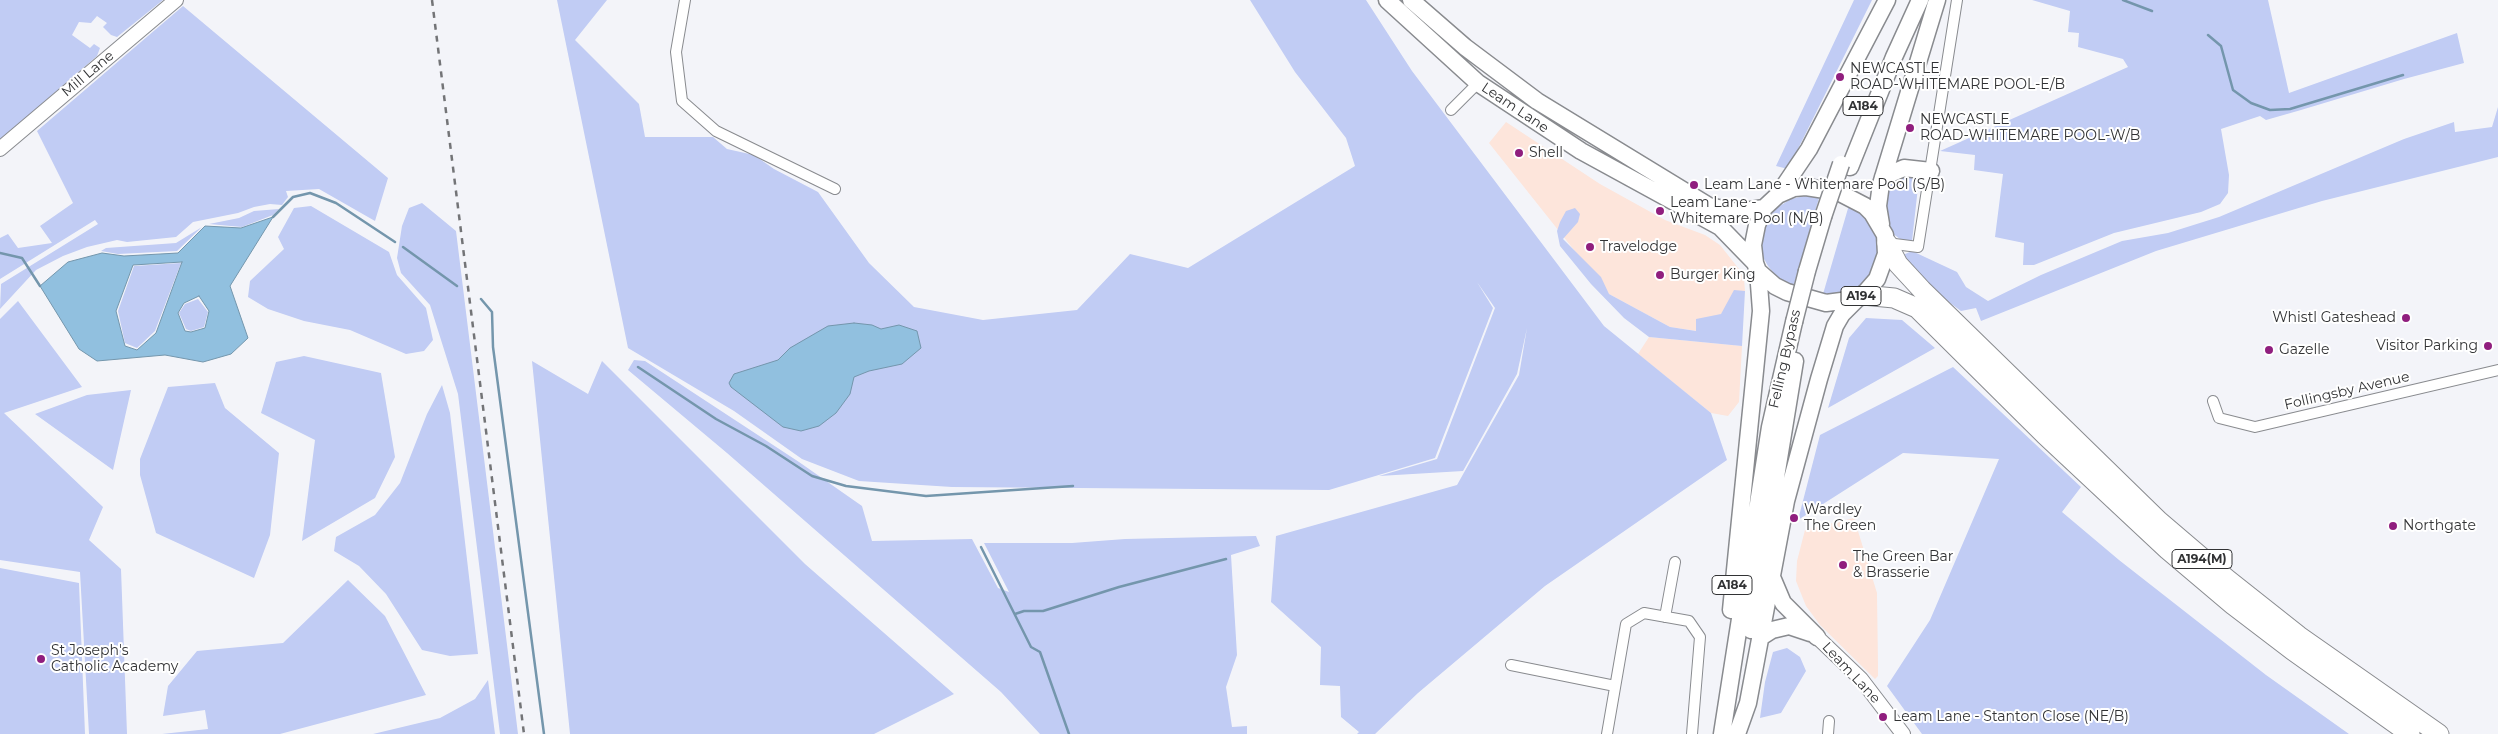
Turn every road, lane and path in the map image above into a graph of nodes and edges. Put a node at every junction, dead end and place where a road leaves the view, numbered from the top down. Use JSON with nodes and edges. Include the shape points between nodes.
{"nodes":[{"id":1,"x":685,"y":0,"type":"edge"},
{"id":2,"x":1387,"y":0,"type":"edge"},
{"id":3,"x":1411,"y":0,"type":"edge"},
{"id":4,"x":1887,"y":0,"type":"edge"},
{"id":5,"x":1909,"y":0,"type":"edge"},
{"id":6,"x":1920,"y":0,"type":"edge"},
{"id":7,"x":1937,"y":0,"type":"edge"},
{"id":8,"x":1957,"y":0,"type":"edge"},
{"id":9,"x":173,"y":2,"type":"edge"},
{"id":10,"x":1478,"y":83,"type":"junction"},
{"id":11,"x":1451,"y":110,"type":"dead end"},
{"id":12,"x":0,"y":149,"type":"edge"},
{"id":13,"x":1846,"y":165,"type":"junction"},
{"id":14,"x":1930,"y":171,"type":"junction"},
{"id":15,"x":1883,"y":176,"type":"junction"},
{"id":16,"x":835,"y":189,"type":"dead end"},
{"id":17,"x":1778,"y":195,"type":"junction"},
{"id":18,"x":1764,"y":208,"type":"junction"},
{"id":19,"x":1884,"y":235,"type":"junction"},
{"id":20,"x":1757,"y":267,"type":"junction"},
{"id":21,"x":1860,"y":297,"type":"junction"},
{"id":22,"x":1948,"y":326,"type":"junction"},
{"id":23,"x":1982,"y":360,"type":"junction"},
{"id":24,"x":2497,"y":373,"type":"edge"},
{"id":25,"x":1785,"y":385,"type":"junction"},
{"id":26,"x":2213,"y":401,"type":"dead end"},
{"id":27,"x":1675,"y":562,"type":"dead end"},
{"id":28,"x":1772,"y":576,"type":"junction"},
{"id":29,"x":1665,"y":617,"type":"junction"},
{"id":30,"x":1761,"y":636,"type":"junction"},
{"id":31,"x":1817,"y":637,"type":"junction"},
{"id":32,"x":1512,"y":665,"type":"dead end"},
{"id":33,"x":1729,"y":685,"type":"junction"},
{"id":34,"x":1615,"y":686,"type":"junction"},
{"id":35,"x":1829,"y":721,"type":"dead end"},
{"id":36,"x":1607,"y":734,"type":"edge"},
{"id":37,"x":1692,"y":734,"type":"edge"},
{"id":38,"x":1722,"y":734,"type":"edge"},
{"id":39,"x":1736,"y":734,"type":"edge"},
{"id":40,"x":1828,"y":734,"type":"edge"},
{"id":41,"x":1902,"y":734,"type":"edge"},
{"id":42,"x":2410,"y":734,"type":"edge"},
{"id":43,"x":2438,"y":734,"type":"edge"}],
"edges":[{"from":1,"to":16,"type":"street","via":[[676,52],[682,101],[716,131]]},
{"from":2,"to":10,"type":"highway","name":"Leam Lane","number":"A194"},
{"from":3,"to":18,"type":"highway","name":"Leam Lane","via":[[1464,47],[1537,101],[1709,206],[1738,212]]},
{"from":4,"to":17,"type":"highway","number":"A184","via":[[1809,150]]},
{"from":5,"to":13,"type":"highway","name":"Felling Bypass","number":"A184","via":[[1868,93]]},
{"from":6,"to":13,"type":"highway","name":"Felling Bypass","number":"A184"},
{"from":7,"to":15,"type":"highway","number":"A184"},
{"from":8,"to":14,"type":"street"},
{"from":9,"to":12,"type":"main road","name":"Mill Lane"},
{"from":10,"to":11,"type":"street"},
{"from":10,"to":20,"type":"highway","name":"Leam Lane","number":"A194","via":[[1581,151],[1720,227],[1732,236]]},
{"from":13,"to":25,"type":"highway","name":"Felling Bypass","number":"A184","bridge":true,"via":[[1812,272]]},
{"from":14,"to":15,"type":"highway","via":[[1904,168]]},
{"from":14,"to":19,"type":"street","via":[[1918,247]]},
{"from":15,"to":19,"type":"highway","number":"A184","via":[[1879,197]]},
{"from":17,"to":18,"type":"highway"},
{"from":17,"to":19,"type":"highway","via":[[1806,187],[1838,192],[1865,206]]},
{"from":18,"to":20,"type":"highway","via":[[1754,236]]},
{"from":19,"to":21,"type":"highway","number":"A194","via":[[1882,269],[1872,287]]},
{"from":19,"to":22,"type":"highway","number":"A194(M)","via":[[1898,264]]},
{"from":20,"to":21,"type":"highway","number":"A194","via":[[1775,286],[1804,298],[1826,302]]},
{"from":20,"to":33,"type":"highway","number":"A184","via":[[1762,312],[1731,593]]},
{"from":21,"to":22,"type":"highway","number":"A194(M)","via":[[1894,298]]},
{"from":21,"to":28,"type":"highway","number":"A184","via":[[1834,326],[1798,454]]},
{"from":22,"to":23,"type":"highway","number":"A194(M)"},
{"from":23,"to":42,"type":"highway","number":"A194(M)","via":[[2045,435],[2168,550],[2292,650]]},
{"from":23,"to":43,"type":"highway","number":"A194(M)","via":[[2192,550],[2299,636]]},
{"from":24,"to":26,"type":"street","name":"Follingsby Avenue","via":[[2255,426],[2220,418]]},
{"from":25,"to":33,"type":"highway","name":"Felling Bypass","number":"A184","via":[[1761,478]]},
{"from":25,"to":39,"type":"highway","name":"Felling Bypass","number":"A184","via":[[1776,469]]},
{"from":27,"to":29,"type":"street"},
{"from":28,"to":30,"type":"highway","number":"A184"},
{"from":28,"to":31,"type":"highway","via":[[1783,603]]},
{"from":29,"to":34,"type":"street","via":[[1644,614],[1626,624]]},
{"from":29,"to":37,"type":"street","via":[[1688,621],[1700,637]]},
{"from":30,"to":31,"type":"highway","via":[[1789,626]]},
{"from":30,"to":39,"type":"highway","number":"A184","via":[[1748,703]]},
{"from":31,"to":41,"type":"main road","name":"Leam Lane","via":[[1861,679]]},
{"from":32,"to":34,"type":"street"},
{"from":33,"to":38,"type":"highway","name":"Felling Bypass","number":"A184"},
{"from":34,"to":36,"type":"street"},
{"from":35,"to":40,"type":"street"}]}
